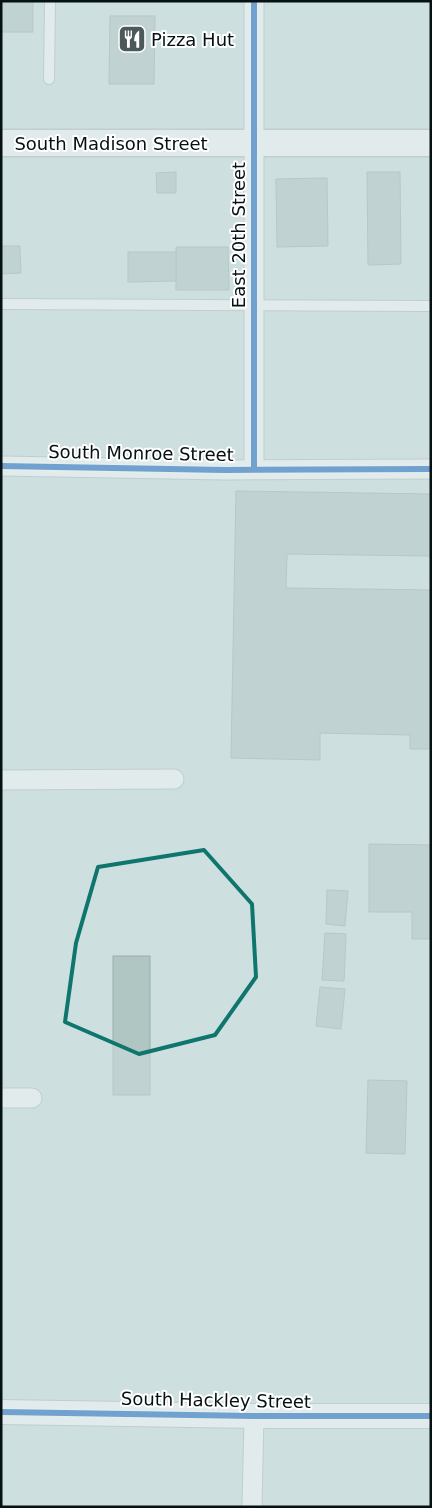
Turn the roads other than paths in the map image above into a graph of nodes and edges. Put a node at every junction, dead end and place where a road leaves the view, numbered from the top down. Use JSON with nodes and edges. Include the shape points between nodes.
{"nodes":[{"id":1,"x":50,"y":1,"type":"edge"},
{"id":2,"x":254,"y":1,"type":"edge"},
{"id":3,"x":49,"y":79,"type":"dead end"},
{"id":4,"x":1,"y":143,"type":"edge"},
{"id":5,"x":431,"y":143,"type":"edge"},
{"id":6,"x":253,"y":144,"type":"junction"},
{"id":7,"x":1,"y":304,"type":"edge"},
{"id":8,"x":253,"y":306,"type":"junction"},
{"id":9,"x":431,"y":306,"type":"edge"},
{"id":10,"x":1,"y":466,"type":"edge"},
{"id":11,"x":254,"y":468,"type":"junction"},
{"id":12,"x":431,"y":469,"type":"edge"},
{"id":13,"x":174,"y":778,"type":"dead end"},
{"id":14,"x":1,"y":780,"type":"edge"},
{"id":15,"x":1,"y":1098,"type":"edge"},
{"id":16,"x":32,"y":1098,"type":"dead end"},
{"id":17,"x":1,"y":1412,"type":"edge"},
{"id":18,"x":254,"y":1416,"type":"junction"},
{"id":19,"x":431,"y":1416,"type":"edge"},
{"id":20,"x":252,"y":1507,"type":"edge"}],
"edges":[{"from":1,"to":3,"type":"lane"},
{"from":2,"to":6,"type":"street","name":"East 20th Street"},
{"from":4,"to":6,"type":"main road","name":"South Madison Street"},
{"from":5,"to":6,"type":"main road","name":"South Madison Street"},
{"from":6,"to":8,"type":"street","name":"East 20th Street"},
{"from":7,"to":8,"type":"lane"},
{"from":8,"to":9,"type":"lane"},
{"from":8,"to":11,"type":"street","name":"East 20th Street"},
{"from":10,"to":11,"type":"street","name":"South Monroe Street"},
{"from":11,"to":12,"type":"street","name":"South Monroe Street"},
{"from":13,"to":14,"type":"street"},
{"from":15,"to":16,"type":"street"},
{"from":17,"to":18,"type":"street","name":"South Hackley Street"},
{"from":18,"to":19,"type":"street","name":"South Hackley Street"},
{"from":18,"to":20,"type":"street"}]}
